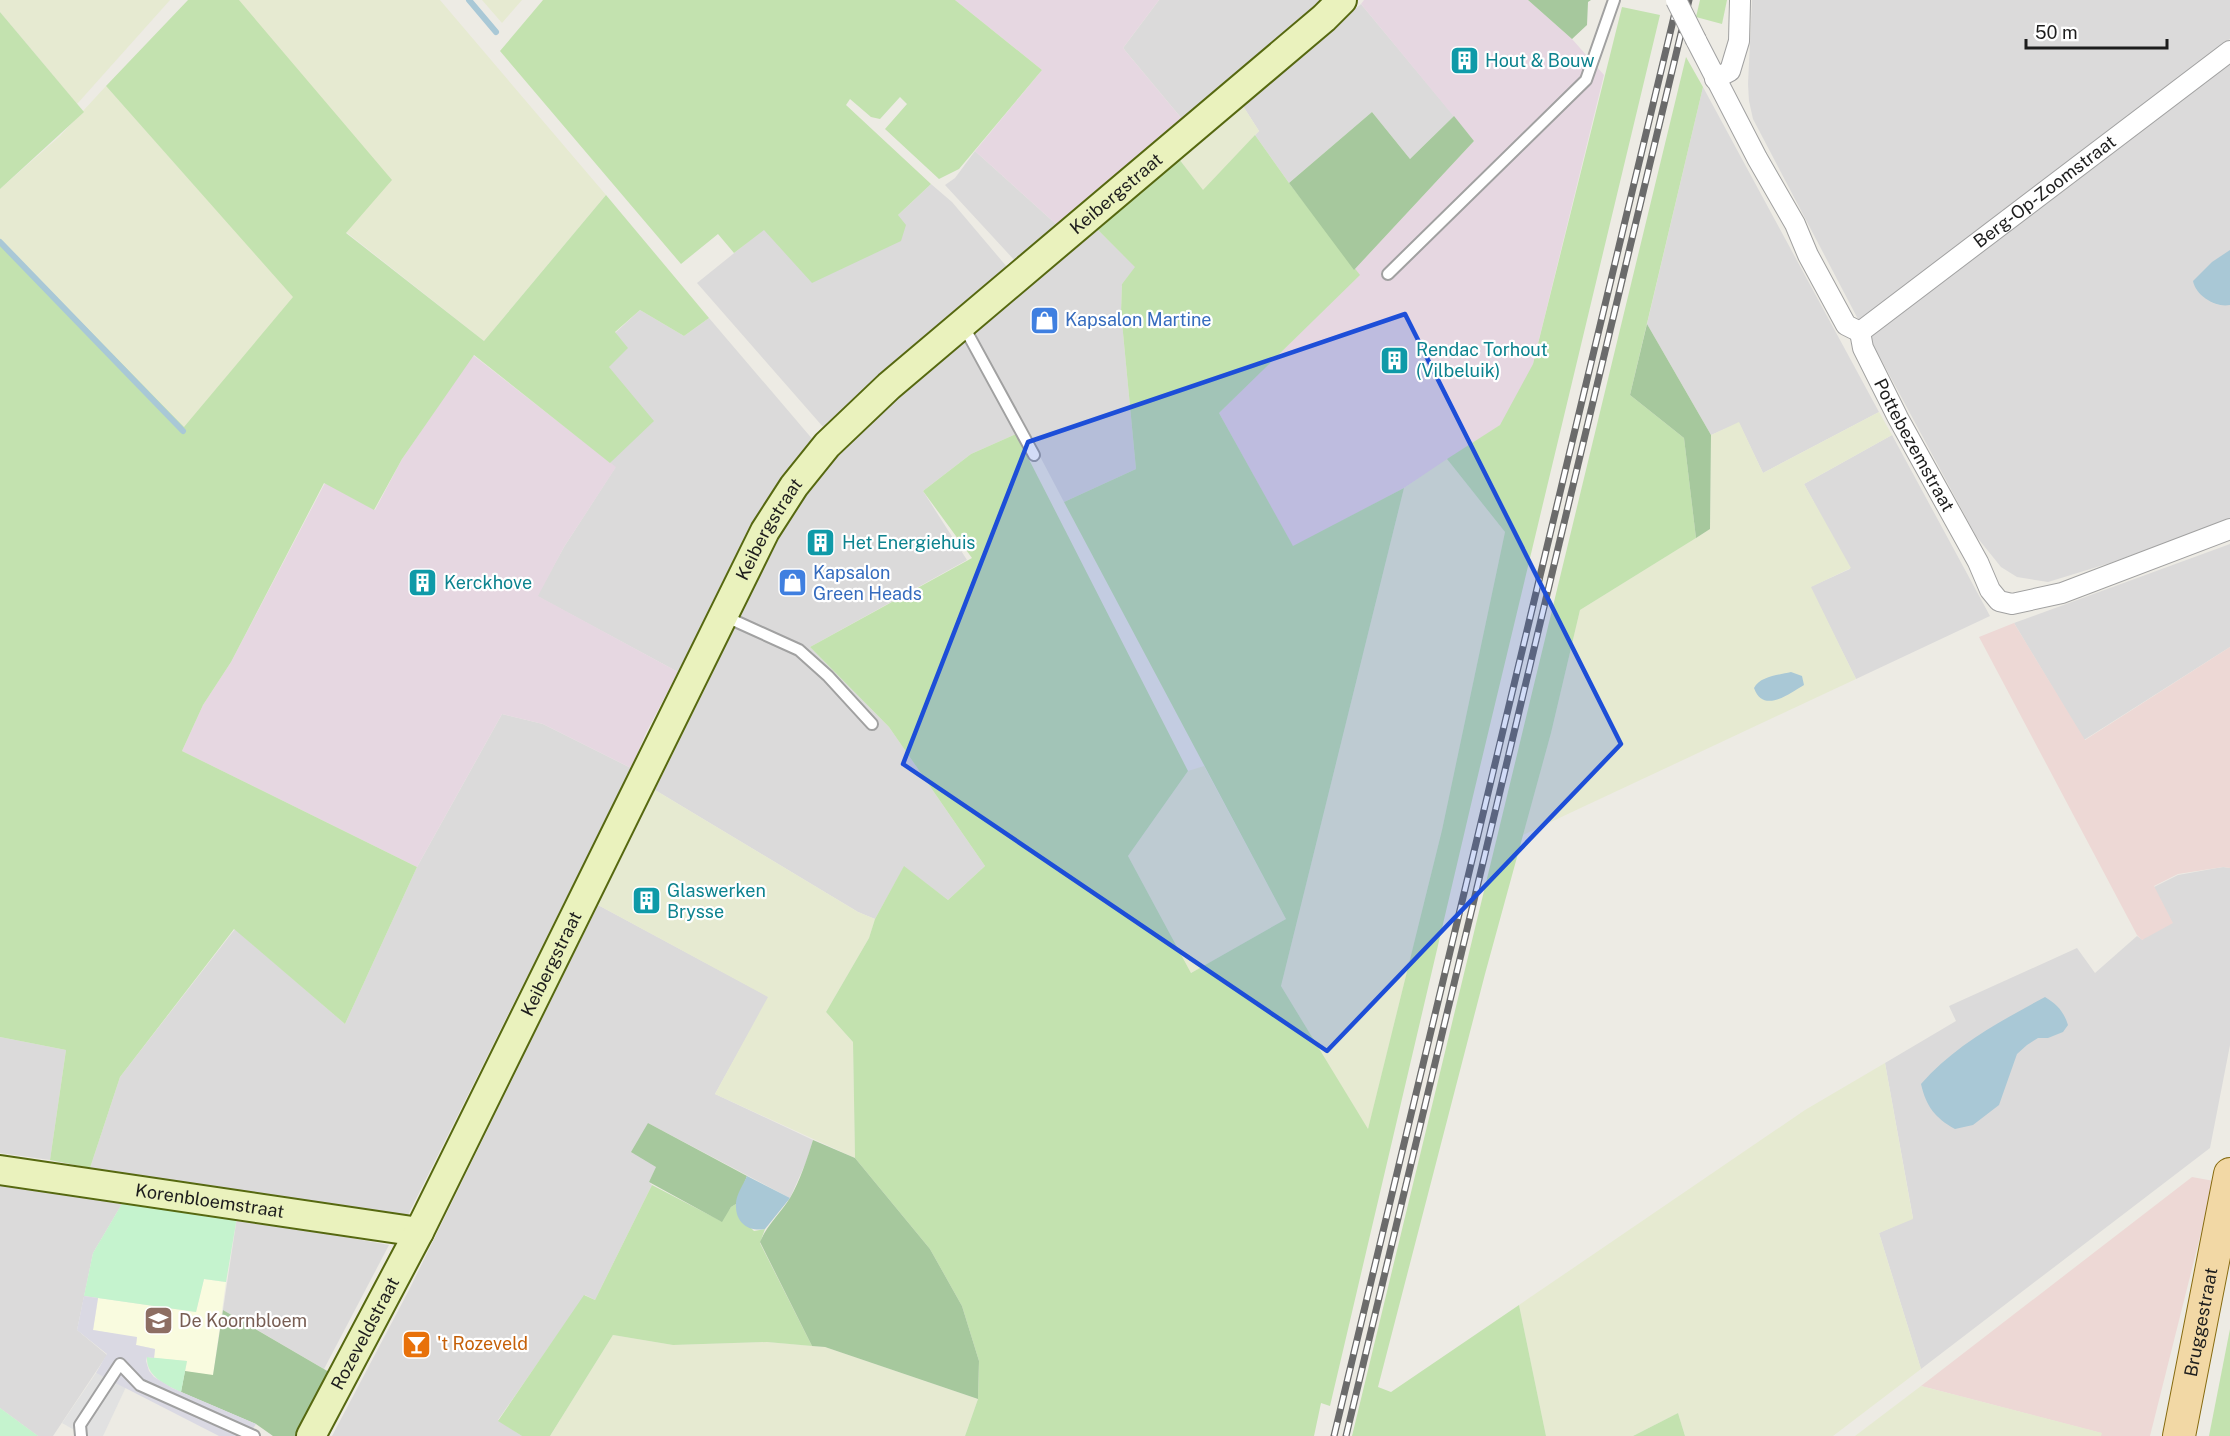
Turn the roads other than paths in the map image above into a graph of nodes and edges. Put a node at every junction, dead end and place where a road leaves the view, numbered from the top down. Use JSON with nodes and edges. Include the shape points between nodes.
{"nodes":[{"id":1,"x":1342,"y":0,"type":"edge"},
{"id":2,"x":1614,"y":0,"type":"edge"},
{"id":3,"x":1676,"y":0,"type":"edge"},
{"id":4,"x":1740,"y":1,"type":"edge"},
{"id":5,"x":2230,"y":51,"type":"edge"},
{"id":6,"x":1715,"y":79,"type":"junction"},
{"id":7,"x":1388,"y":274,"type":"dead end"},
{"id":8,"x":963,"y":324,"type":"junction"},
{"id":9,"x":1860,"y":332,"type":"junction"},
{"id":10,"x":1034,"y":455,"type":"dead end"},
{"id":11,"x":2230,"y":529,"type":"edge"},
{"id":12,"x":723,"y":616,"type":"junction"},
{"id":13,"x":872,"y":724,"type":"dead end"},
{"id":14,"x":0,"y":1170,"type":"edge"},
{"id":15,"x":2230,"y":1174,"type":"edge"},
{"id":16,"x":419,"y":1232,"type":"junction"},
{"id":17,"x":252,"y":1435,"type":"edge"},
{"id":18,"x":81,"y":1436,"type":"edge"},
{"id":19,"x":311,"y":1436,"type":"edge"},
{"id":20,"x":2179,"y":1436,"type":"edge"}],
"edges":[{"from":1,"to":8,"type":"street","name":"Keibergstraat"},
{"from":2,"to":7,"type":"lane","via":[[1586,80]]},
{"from":3,"to":6,"type":"street","name":"Pottebezemstraat","bridge":true},
{"from":4,"to":6,"type":"street","via":[[1739,40],[1730,71]]},
{"from":5,"to":9,"type":"street","name":"Berg-Op-Zoomstraat"},
{"from":6,"to":9,"type":"street","name":"Pottebezemstraat","via":[[1846,325]]},
{"from":8,"to":10,"type":"lane"},
{"from":8,"to":12,"type":"street","name":"Keibergstraat","via":[[827,445],[765,531]]},
{"from":9,"to":11,"type":"street","name":"Pottebezemstraat","via":[[1863,348],[1898,418],[1999,601],[2012,604],[2062,593]]},
{"from":12,"to":13,"type":"lane","via":[[799,650]]},
{"from":12,"to":16,"type":"street","name":"Keibergstraat"},
{"from":14,"to":16,"type":"street","name":"Korenbloemstraat"},
{"from":15,"to":20,"type":"main road","name":"Bruggestraat"},
{"from":16,"to":19,"type":"street","name":"Rozeveldstraat"},
{"from":17,"to":18,"type":"lane","via":[[140,1385],[120,1364],[80,1425]]}]}
